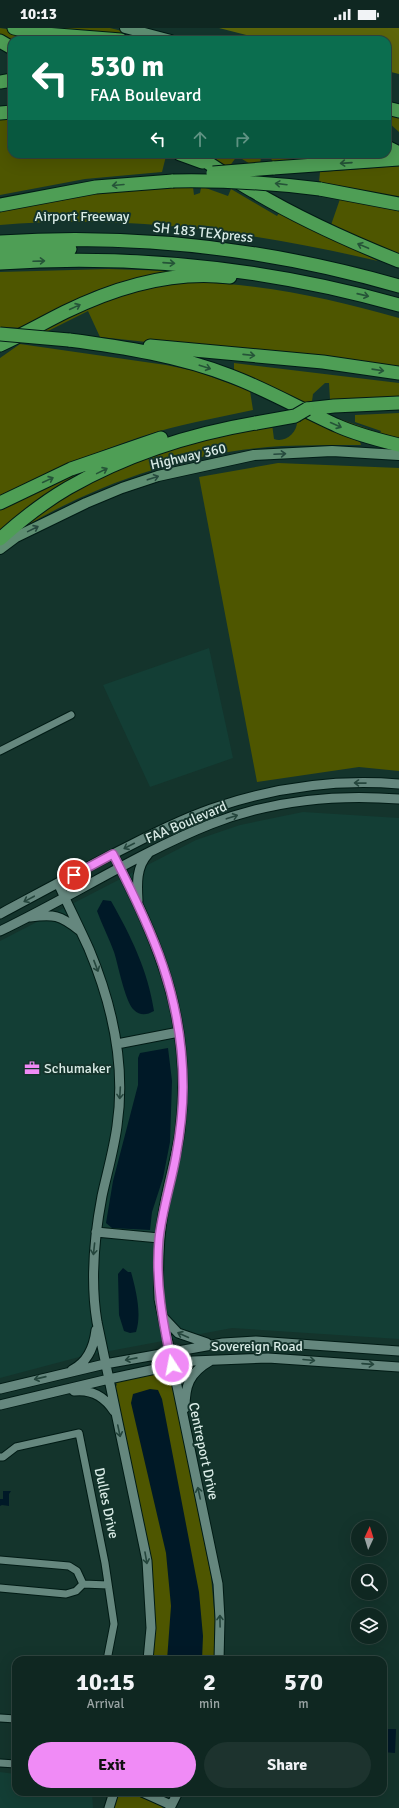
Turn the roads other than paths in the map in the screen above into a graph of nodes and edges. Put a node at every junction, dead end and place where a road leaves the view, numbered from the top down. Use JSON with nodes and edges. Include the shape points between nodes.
{"nodes":[{"id":1,"x":14,"y":28,"type":"edge"},
{"id":2,"x":125,"y":28,"type":"edge"},
{"id":3,"x":70,"y":36,"type":"edge"},
{"id":4,"x":156,"y":36,"type":"edge"},
{"id":5,"x":191,"y":158,"type":"edge"},
{"id":6,"x":199,"y":158,"type":"edge"},
{"id":7,"x":399,"y":159,"type":"edge"},
{"id":8,"x":207,"y":164,"type":"junction"},
{"id":9,"x":174,"y":179,"type":"junction"},
{"id":10,"x":399,"y":204,"type":"edge"},
{"id":11,"x":0,"y":205,"type":"edge"},
{"id":12,"x":0,"y":233,"type":"edge"},
{"id":13,"x":0,"y":242,"type":"edge"},
{"id":14,"x":0,"y":252,"type":"edge"},
{"id":15,"x":399,"y":261,"type":"edge"},
{"id":16,"x":0,"y":262,"type":"edge"},
{"id":17,"x":399,"y":277,"type":"edge"},
{"id":18,"x":328,"y":286,"type":"junction"},
{"id":19,"x":399,"y":286,"type":"edge"},
{"id":20,"x":399,"y":293,"type":"edge"},
{"id":21,"x":399,"y":305,"type":"edge"},
{"id":22,"x":4,"y":340,"type":"edge"},
{"id":23,"x":89,"y":342,"type":"junction"},
{"id":24,"x":0,"y":350,"type":"edge"},
{"id":25,"x":399,"y":372,"type":"edge"},
{"id":26,"x":399,"y":403,"type":"edge"},
{"id":27,"x":256,"y":420,"type":"junction"},
{"id":28,"x":399,"y":445,"type":"edge"},
{"id":29,"x":399,"y":455,"type":"edge"},
{"id":30,"x":0,"y":503,"type":"edge"},
{"id":31,"x":0,"y":538,"type":"edge"},
{"id":32,"x":0,"y":549,"type":"edge"},
{"id":33,"x":71,"y":715,"type":"dead end"},
{"id":34,"x":0,"y":751,"type":"edge"},
{"id":35,"x":399,"y":784,"type":"edge"},
{"id":36,"x":279,"y":790,"type":"junction"},
{"id":37,"x":399,"y":799,"type":"edge"},
{"id":38,"x":282,"y":805,"type":"junction"},
{"id":39,"x":149,"y":853,"type":"junction"},
{"id":40,"x":113,"y":854,"type":"junction"},
{"id":41,"x":120,"y":868,"type":"junction"},
{"id":42,"x":58,"y":883,"type":"junction"},
{"id":43,"x":64,"y":897,"type":"junction"},
{"id":44,"x":138,"y":904,"type":"junction"},
{"id":45,"x":0,"y":914,"type":"edge"},
{"id":46,"x":25,"y":918,"type":"junction"},
{"id":47,"x":0,"y":931,"type":"edge"},
{"id":48,"x":81,"y":931,"type":"junction"},
{"id":49,"x":179,"y":1032,"type":"junction"},
{"id":50,"x":117,"y":1044,"type":"junction"},
{"id":51,"x":96,"y":1232,"type":"junction"},
{"id":52,"x":159,"y":1238,"type":"junction"},
{"id":53,"x":162,"y":1316,"type":"junction"},
{"id":54,"x":97,"y":1322,"type":"junction"},
{"id":55,"x":211,"y":1344,"type":"junction"},
{"id":56,"x":399,"y":1351,"type":"edge"},
{"id":57,"x":169,"y":1352,"type":"junction"},
{"id":58,"x":213,"y":1360,"type":"junction"},
{"id":59,"x":105,"y":1364,"type":"junction"},
{"id":60,"x":172,"y":1365,"type":"junction"},
{"id":61,"x":399,"y":1366,"type":"edge"},
{"id":62,"x":65,"y":1373,"type":"junction"},
{"id":63,"x":109,"y":1379,"type":"junction"},
{"id":64,"x":0,"y":1389,"type":"edge"},
{"id":65,"x":47,"y":1393,"type":"junction"},
{"id":66,"x":0,"y":1405,"type":"edge"},
{"id":67,"x":116,"y":1413,"type":"junction"},
{"id":68,"x":184,"y":1422,"type":"junction"},
{"id":69,"x":0,"y":1457,"type":"edge"},
{"id":70,"x":0,"y":1560,"type":"edge"},
{"id":71,"x":83,"y":1584,"type":"junction"},
{"id":72,"x":108,"y":1585,"type":"junction"},
{"id":73,"x":0,"y":1588,"type":"edge"},
{"id":74,"x":108,"y":1656,"type":"edge"},
{"id":75,"x":148,"y":1656,"type":"edge"},
{"id":76,"x":219,"y":1656,"type":"edge"},
{"id":77,"x":0,"y":1718,"type":"edge"},
{"id":78,"x":12,"y":1719,"type":"edge"},
{"id":79,"x":0,"y":1763,"type":"edge"},
{"id":80,"x":12,"y":1764,"type":"edge"},
{"id":81,"x":113,"y":1796,"type":"edge"},
{"id":82,"x":150,"y":1796,"type":"edge"},
{"id":83,"x":177,"y":1796,"type":"edge"},
{"id":84,"x":173,"y":1807,"type":"edge"},
{"id":85,"x":109,"y":1808,"type":"edge"}],
"edges":[{"from":1,"to":3,"type":"highway"},
{"from":2,"to":4,"type":"main road"},
{"from":5,"to":8,"type":"highway"},
{"from":6,"to":8,"type":"highway"},
{"from":7,"to":9,"type":"highway","one_way":true,"bridge":true,"via":[[273,168]]},
{"from":15,"to":8,"type":"highway","one_way":true,"via":[[315,225]]},
{"from":10,"to":9,"type":"highway","one_way":true,"bridge":true,"via":[[275,183]]},
{"from":9,"to":11,"type":"highway","one_way":true,"via":[[96,187]]},
{"from":12,"to":17,"type":"highway","name":"Airport Freeway","via":[[110,232],[211,239],[308,254]]},
{"from":13,"to":19,"type":"highway","name":"SH 183 TEXpress","via":[[101,240],[191,245],[343,270]]},
{"from":14,"to":20,"type":"highway","name":"SH 183 TEXpress","via":[[98,249],[189,254],[284,267]]},
{"from":16,"to":18,"type":"highway","one_way":true,"via":[[157,262],[230,269]]},
{"from":18,"to":21,"type":"highway","one_way":true},
{"from":22,"to":18,"type":"highway","one_way":true,"via":[[93,299],[120,289],[168,278],[227,276],[278,284]]},
{"from":22,"to":23,"type":"highway","bridge":true},
{"from":22,"to":24,"type":"highway"},
{"from":23,"to":25,"type":"highway","one_way":true,"via":[[168,347]]},
{"from":23,"to":28,"type":"highway","one_way":true,"via":[[201,365],[232,376],[340,427]]},
{"from":26,"to":27,"type":"highway","via":[[307,409]]},
{"from":30,"to":27,"type":"highway","one_way":true,"via":[[71,469],[146,442],[194,429]]},
{"from":31,"to":27,"type":"highway","one_way":true,"via":[[68,488],[106,469],[150,451]]},
{"from":32,"to":29,"type":"main road","name":"Highway 360","one_way":true,"via":[[16,537],[86,503],[158,476],[254,455],[332,451]]},
{"from":33,"to":34,"type":"street"},
{"from":35,"to":36,"type":"street","name":"FAA Boulevard","one_way":true,"via":[[352,783]]},
{"from":36,"to":38,"type":"street"},
{"from":36,"to":40,"type":"street","name":"FAA Boulevard","one_way":true,"via":[[218,806]]},
{"from":37,"to":38,"type":"street","name":"FAA Boulevard","via":[[350,797]]},
{"from":39,"to":38,"type":"street","name":"FAA Boulevard","one_way":true,"via":[[212,824]]},
{"from":39,"to":41,"type":"street","name":"FAA Boulevard"},
{"from":39,"to":44,"type":"street","via":[[142,860],[138,874]]},
{"from":40,"to":41,"type":"street","name":"Centreport Drive"},
{"from":40,"to":42,"type":"street","name":"FAA Boulevard"},
{"from":41,"to":43,"type":"street","name":"FAA Boulevard"},
{"from":41,"to":44,"type":"street","name":"Centreport Drive"},
{"from":42,"to":43,"type":"street"},
{"from":42,"to":45,"type":"street","name":"FAA Boulevard","one_way":true},
{"from":43,"to":46,"type":"street","name":"FAA Boulevard"},
{"from":43,"to":48,"type":"street"},
{"from":44,"to":49,"type":"street","name":"Centreport Drive","via":[[162,960],[174,1002]]},
{"from":46,"to":47,"type":"street","name":"FAA Boulevard"},
{"from":46,"to":48,"type":"street","via":[[50,915]]},
{"from":48,"to":50,"type":"street","one_way":true,"via":[[106,997]]},
{"from":49,"to":50,"type":"street"},
{"from":49,"to":52,"type":"street","name":"Centreport Drive","via":[[183,1087],[181,1118]]},
{"from":50,"to":51,"type":"street","one_way":true,"via":[[120,1065],[117,1125]]},
{"from":51,"to":52,"type":"street"},
{"from":51,"to":54,"type":"street","one_way":true,"via":[[93,1286]]},
{"from":52,"to":53,"type":"street","name":"Centreport Drive","via":[[158,1275]]},
{"from":55,"to":53,"type":"street","one_way":true,"via":[[178,1333]]},
{"from":53,"to":57,"type":"street","name":"Centreport Drive"},
{"from":54,"to":59,"type":"street"},
{"from":54,"to":62,"type":"street","via":[[91,1352],[77,1367]]},
{"from":55,"to":56,"type":"street","name":"Sovereign Road","via":[[256,1340]]},
{"from":55,"to":57,"type":"street","name":"Sovereign Road"},
{"from":57,"to":59,"type":"street","name":"Sovereign Road","one_way":true},
{"from":57,"to":60,"type":"street","name":"Centreport Drive"},
{"from":58,"to":60,"type":"street","name":"Sovereign Road"},
{"from":58,"to":61,"type":"street","name":"Sovereign Road","one_way":true,"via":[[268,1358]]},
{"from":58,"to":68,"type":"street","via":[[201,1366],[190,1380],[185,1391]]},
{"from":59,"to":62,"type":"street","name":"Sovereign Road"},
{"from":59,"to":63,"type":"street"},
{"from":60,"to":63,"type":"street","name":"Sovereign Road"},
{"from":60,"to":68,"type":"street","name":"Centreport Drive"},
{"from":62,"to":64,"type":"street","name":"Sovereign Road","one_way":true},
{"from":63,"to":65,"type":"street","name":"Sovereign Road"},
{"from":63,"to":67,"type":"street"},
{"from":65,"to":66,"type":"street","name":"Sovereign Road"},
{"from":65,"to":67,"type":"street","via":[[83,1390],[93,1392],[109,1403]]},
{"from":67,"to":75,"type":"street","one_way":true,"via":[[147,1562],[151,1628]]},
{"from":76,"to":68,"type":"street","name":"Centreport Drive","one_way":true,"via":[[218,1584]]},
{"from":69,"to":72,"type":"street","name":"Dulles Drive","via":[[16,1447],[78,1433]]},
{"from":70,"to":71,"type":"street","via":[[69,1566],[77,1571]]},
{"from":71,"to":72,"type":"street"},
{"from":71,"to":73,"type":"street","via":[[76,1591],[66,1594]]},
{"from":72,"to":74,"type":"street","name":"Dulles Drive","via":[[114,1624]]},
{"from":77,"to":78,"type":"street"},
{"from":79,"to":80,"type":"street"},
{"from":81,"to":85,"type":"street"},
{"from":82,"to":84,"type":"street"},
{"from":83,"to":84,"type":"street"}]}
